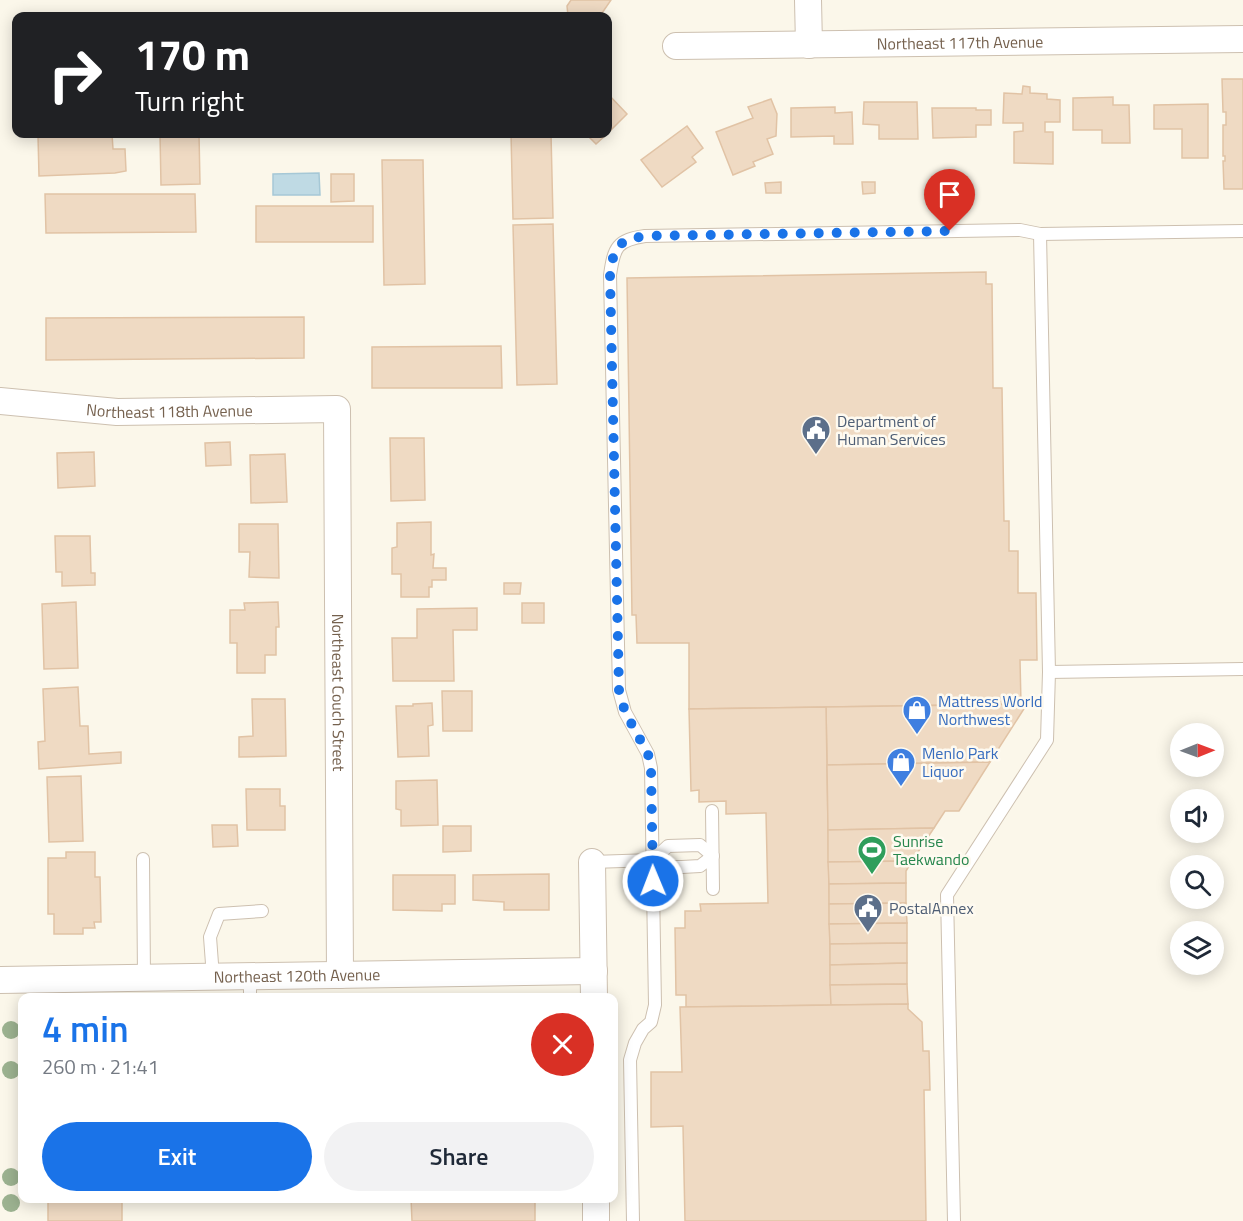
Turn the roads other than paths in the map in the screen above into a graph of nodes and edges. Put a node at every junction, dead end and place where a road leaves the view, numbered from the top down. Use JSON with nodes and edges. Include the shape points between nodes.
{"nodes":[{"id":1,"x":808,"y":0,"type":"edge"},
{"id":2,"x":1243,"y":39,"type":"edge"},
{"id":3,"x":809,"y":45,"type":"junction"},
{"id":4,"x":676,"y":46,"type":"dead end"},
{"id":5,"x":1243,"y":231,"type":"edge"},
{"id":6,"x":1040,"y":234,"type":"junction"},
{"id":7,"x":0,"y":401,"type":"edge"},
{"id":8,"x":337,"y":409,"type":"joint"},
{"id":9,"x":1243,"y":669,"type":"edge"},
{"id":10,"x":1049,"y":672,"type":"junction"},
{"id":11,"x":712,"y":811,"type":"dead end"},
{"id":12,"x":713,"y":856,"type":"junction"},
{"id":13,"x":143,"y":859,"type":"dead end"},
{"id":14,"x":653,"y":860,"type":"junction"},
{"id":15,"x":592,"y":862,"type":"joint"},
{"id":16,"x":714,"y":889,"type":"dead end"},
{"id":17,"x":262,"y":911,"type":"dead end"},
{"id":18,"x":594,"y":971,"type":"junction"},
{"id":19,"x":340,"y":975,"type":"junction"},
{"id":20,"x":213,"y":977,"type":"junction"},
{"id":21,"x":144,"y":978,"type":"junction"},
{"id":22,"x":0,"y":980,"type":"edge"},
{"id":23,"x":250,"y":987,"type":"edge"},
{"id":24,"x":594,"y":993,"type":"edge"},
{"id":25,"x":596,"y":1203,"type":"edge"},
{"id":26,"x":596,"y":1221,"type":"edge"},
{"id":27,"x":633,"y":1221,"type":"edge"},
{"id":28,"x":954,"y":1221,"type":"edge"}],
"edges":[{"from":1,"to":3,"type":"street"},
{"from":2,"to":3,"type":"street","name":"Northeast 117th Avenue"},
{"from":3,"to":4,"type":"street","name":"Northeast 117th Avenue"},
{"from":5,"to":6,"type":"lane"},
{"from":6,"to":10,"type":"lane"},
{"from":6,"to":14,"type":"lane","via":[[1020,230],[645,236],[628,239],[613,252],[610,275],[619,690],[651,768]]},
{"from":7,"to":8,"type":"street","name":"Northeast 118th Avenue","via":[[117,412]]},
{"from":8,"to":19,"type":"street","name":"Northeast Couch Street"},
{"from":9,"to":10,"type":"lane"},
{"from":10,"to":28,"type":"lane","via":[[1047,740],[947,895]]},
{"from":11,"to":12,"type":"lane"},
{"from":12,"to":14,"type":"lane","via":[[700,866],[670,867]]},
{"from":12,"to":14,"type":"lane","via":[[700,845],[668,846]]},
{"from":12,"to":16,"type":"lane"},
{"from":13,"to":21,"type":"lane"},
{"from":14,"to":15,"type":"lane"},
{"from":14,"to":27,"type":"lane","via":[[655,1005],[651,1022],[635,1043],[630,1060]]},
{"from":15,"to":18,"type":"street"},
{"from":17,"to":20,"type":"lane","via":[[219,914],[210,937]]},
{"from":18,"to":19,"type":"street","name":"Northeast 120th Avenue"},
{"from":18,"to":24,"type":"street"},
{"from":19,"to":23,"type":"street","name":"Northeast 120th Avenue"},
{"from":20,"to":21,"type":"street","name":"Northeast 120th Avenue"},
{"from":20,"to":23,"type":"street","name":"Northeast 120th Avenue"},
{"from":21,"to":22,"type":"street","name":"Northeast 120th Avenue"},
{"from":25,"to":26,"type":"street"}]}
